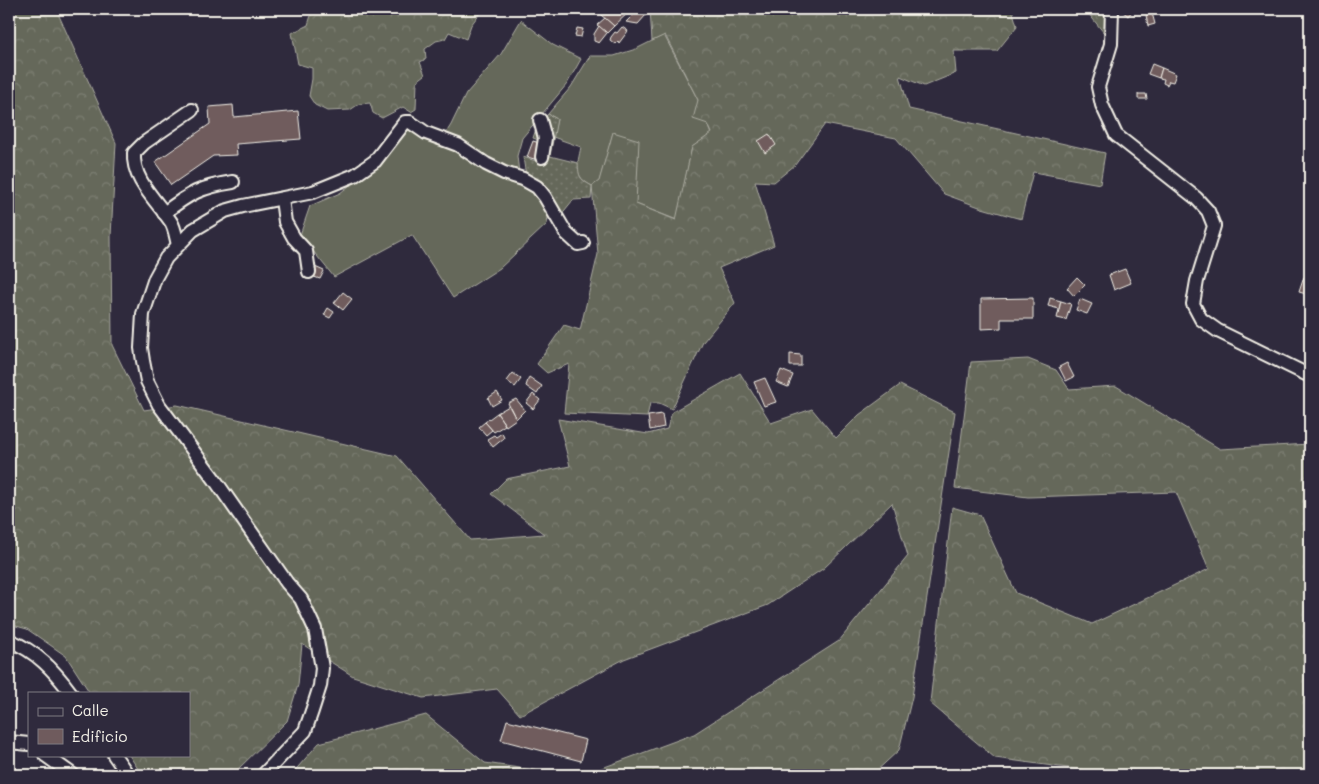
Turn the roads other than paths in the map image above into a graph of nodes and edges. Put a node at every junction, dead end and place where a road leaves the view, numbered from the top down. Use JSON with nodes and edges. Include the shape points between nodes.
{"nodes":[{"id":1,"x":1112,"y":9,"type":"edge"},
{"id":2,"x":192,"y":110,"type":"dead end"},
{"id":3,"x":540,"y":120,"type":"dead end"},
{"id":4,"x":542,"y":157,"type":"dead end"},
{"id":5,"x":233,"y":182,"type":"dead end"},
{"id":6,"x":282,"y":199,"type":"junction"},
{"id":7,"x":164,"y":213,"type":"junction"},
{"id":8,"x":583,"y":243,"type":"dead end"},
{"id":9,"x":178,"y":245,"type":"junction"},
{"id":10,"x":309,"y":272,"type":"dead end"},
{"id":11,"x":1310,"y":376,"type":"edge"},
{"id":12,"x":9,"y":640,"type":"edge"},
{"id":13,"x":70,"y":692,"type":"edge"},
{"id":14,"x":9,"y":742,"type":"edge"},
{"id":15,"x":28,"y":744,"type":"edge"},
{"id":16,"x":46,"y":756,"type":"edge"},
{"id":17,"x":115,"y":756,"type":"edge"},
{"id":18,"x":73,"y":775,"type":"edge"},
{"id":19,"x":128,"y":775,"type":"edge"},
{"id":20,"x":263,"y":775,"type":"edge"}],
"edges":[{"from":1,"to":11,"type":"street","via":[[1111,44],[1098,87],[1112,128],[1116,135],[1196,198],[1208,211],[1214,226],[1194,296],[1201,319],[1218,331]]},
{"from":2,"to":7,"type":"street","via":[[134,153],[140,179]]},
{"from":3,"to":4,"type":"street","via":[[545,138]]},
{"from":5,"to":7,"type":"street","via":[[195,191]]},
{"from":6,"to":8,"type":"street","via":[[313,192],[355,175],[375,161],[404,122],[410,122],[426,133],[458,145],[486,164],[537,187],[566,233],[578,244]]},
{"from":6,"to":9,"type":"street","via":[[226,211],[192,230]]},
{"from":6,"to":10,"type":"street","via":[[287,227],[306,252]]},
{"from":7,"to":9,"type":"street","via":[[172,224]]},
{"from":9,"to":20,"type":"street","via":[[155,278],[143,314],[141,348],[147,381],[159,405],[301,599],[315,629],[319,648],[320,686],[305,731]]},
{"from":12,"to":13,"type":"street","via":[[47,663]]},
{"from":14,"to":15,"type":"street"},
{"from":16,"to":18,"type":"street"},
{"from":17,"to":19,"type":"street"}]}
